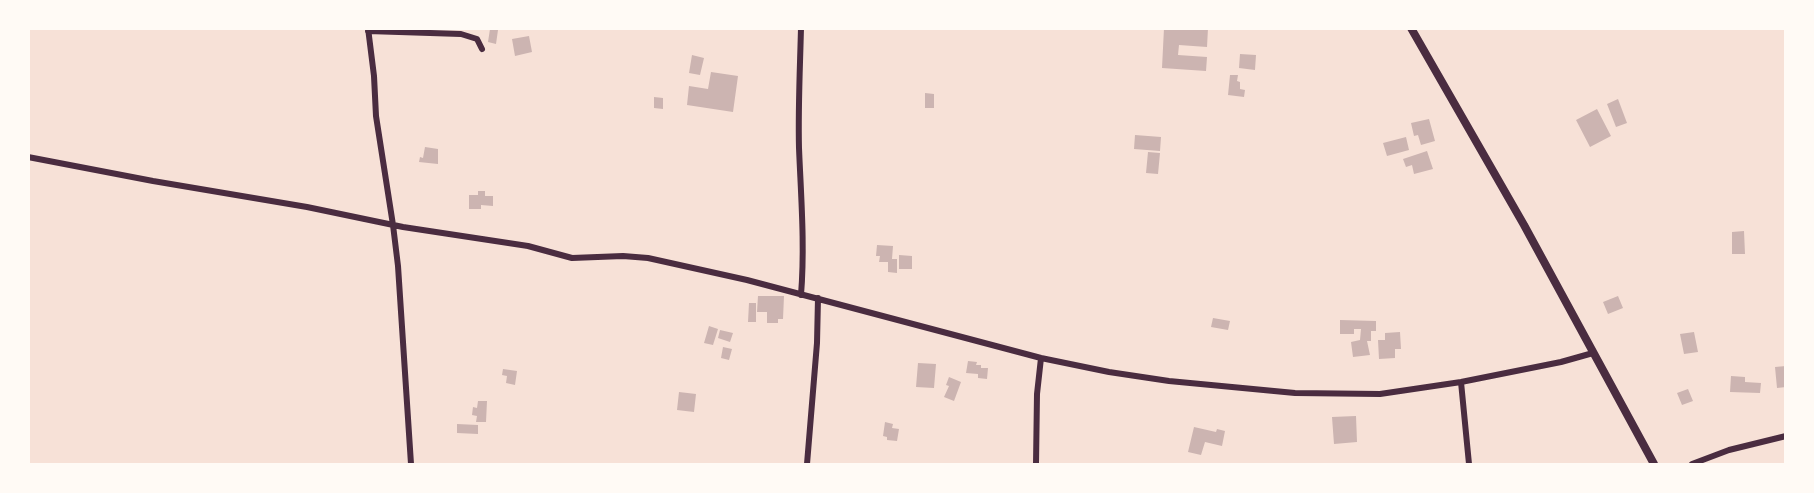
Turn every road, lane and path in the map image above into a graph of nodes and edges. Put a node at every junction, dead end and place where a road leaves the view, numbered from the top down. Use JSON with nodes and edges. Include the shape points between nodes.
{"nodes":[{"id":1,"x":801,"y":28,"type":"edge"},
{"id":2,"x":1412,"y":28,"type":"edge"},
{"id":3,"x":368,"y":30,"type":"edge"},
{"id":4,"x":482,"y":49,"type":"dead end"},
{"id":5,"x":28,"y":157,"type":"edge"},
{"id":6,"x":393,"y":225,"type":"junction"},
{"id":7,"x":801,"y":295,"type":"junction"},
{"id":8,"x":818,"y":298,"type":"junction"},
{"id":9,"x":1593,"y":353,"type":"junction"},
{"id":10,"x":1041,"y":358,"type":"junction"},
{"id":11,"x":1461,"y":382,"type":"junction"},
{"id":12,"x":1785,"y":436,"type":"edge"},
{"id":13,"x":411,"y":465,"type":"edge"},
{"id":14,"x":807,"y":465,"type":"edge"},
{"id":15,"x":1036,"y":465,"type":"edge"},
{"id":16,"x":1469,"y":465,"type":"edge"},
{"id":17,"x":1654,"y":465,"type":"edge"},
{"id":18,"x":1692,"y":465,"type":"edge"}],
"edges":[{"from":1,"to":7,"type":"street"},
{"from":2,"to":9,"type":"street"},
{"from":3,"to":4,"type":"street","via":[[461,34],[477,39]]},
{"from":3,"to":6,"type":"street","via":[[376,116]]},
{"from":5,"to":6,"type":"street"},
{"from":6,"to":7,"type":"street","via":[[528,246],[572,258],[648,258]]},
{"from":6,"to":13,"type":"street"},
{"from":7,"to":8,"type":"street"},
{"from":8,"to":10,"type":"street"},
{"from":8,"to":14,"type":"street"},
{"from":9,"to":11,"type":"street"},
{"from":9,"to":17,"type":"street"},
{"from":10,"to":11,"type":"street","via":[[1159,380],[1295,393],[1380,394]]},
{"from":10,"to":15,"type":"street"},
{"from":11,"to":16,"type":"street"},
{"from":12,"to":18,"type":"street","via":[[1729,450]]}]}
